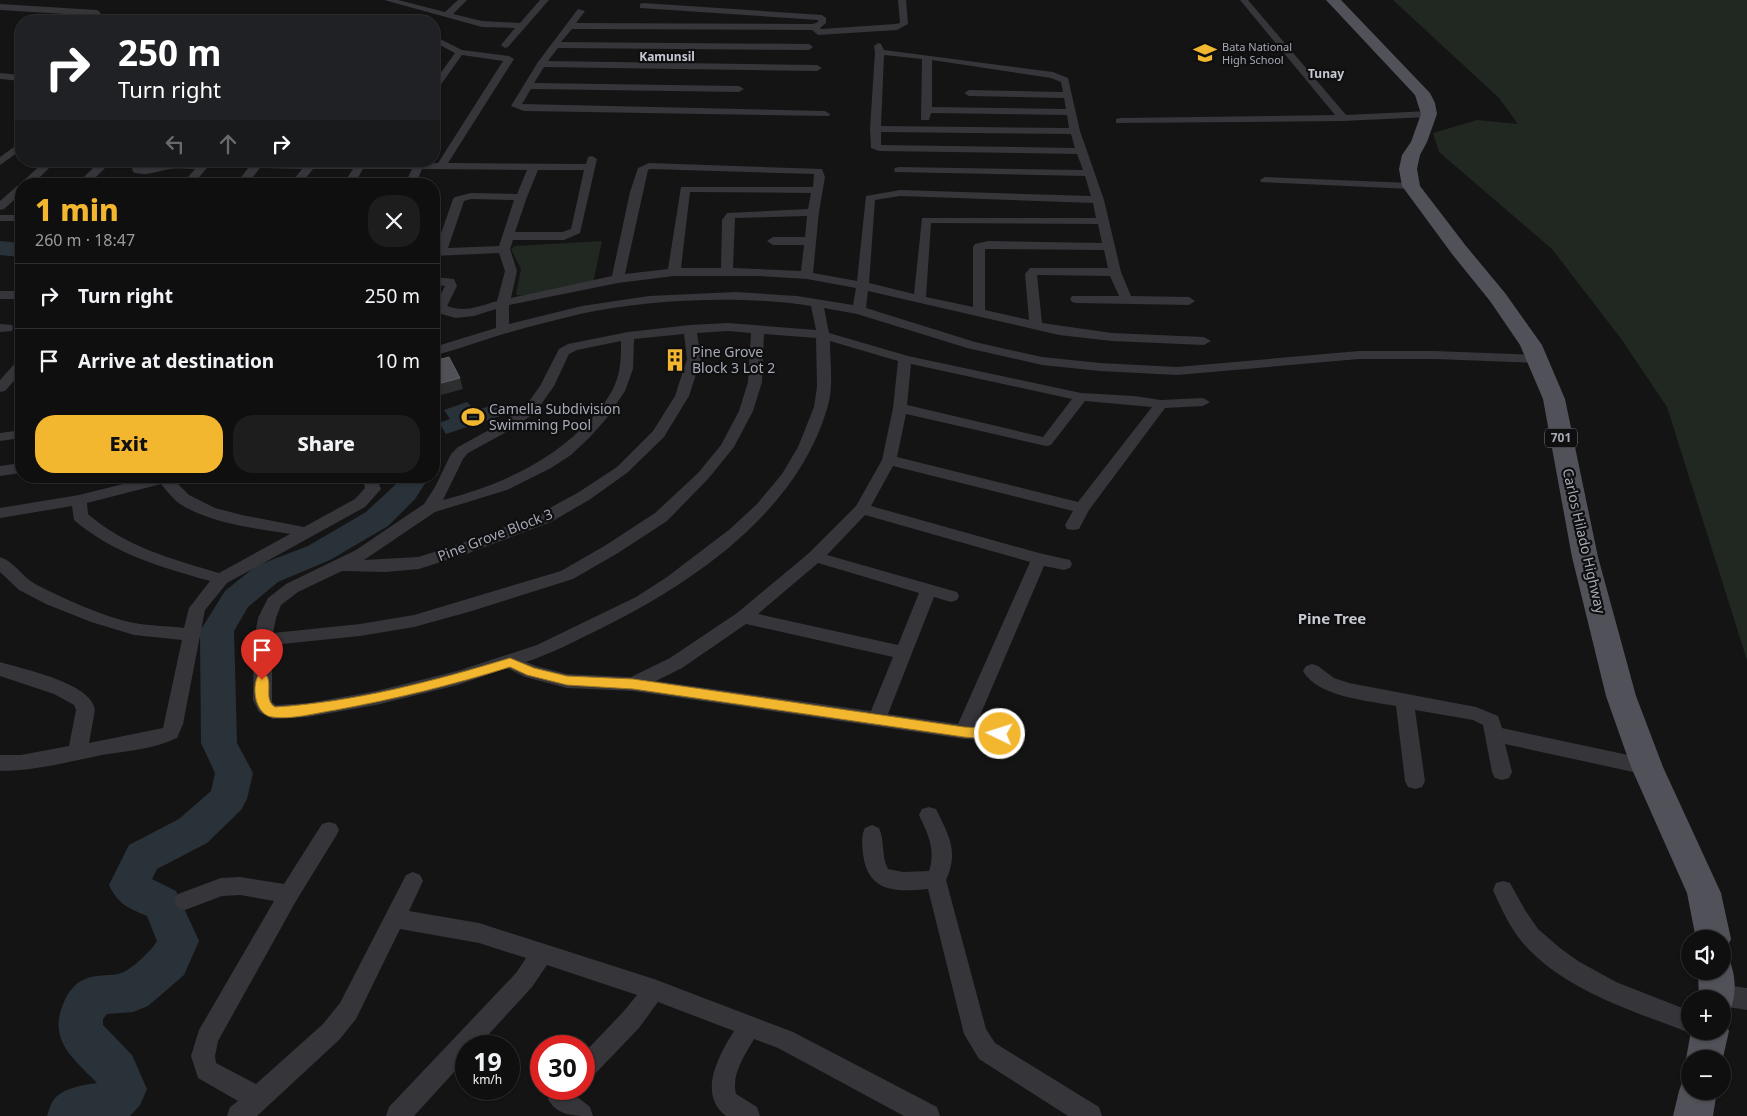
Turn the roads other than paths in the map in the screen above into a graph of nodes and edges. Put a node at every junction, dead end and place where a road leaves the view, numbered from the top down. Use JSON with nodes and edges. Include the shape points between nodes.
{"nodes":[{"id":1,"x":388,"y":0,"type":"edge"},
{"id":2,"x":463,"y":0,"type":"edge"},
{"id":3,"x":545,"y":0,"type":"edge"},
{"id":4,"x":902,"y":0,"type":"edge"},
{"id":5,"x":1244,"y":0,"type":"edge"},
{"id":6,"x":1333,"y":0,"type":"edge"},
{"id":7,"x":643,"y":6,"type":"dead end"},
{"id":8,"x":0,"y":7,"type":"edge"},
{"id":9,"x":581,"y":11,"type":"dead end"},
{"id":10,"x":97,"y":13,"type":"dead end"},
{"id":11,"x":448,"y":14,"type":"junction"},
{"id":12,"x":522,"y":26,"type":"junction"},
{"id":13,"x":569,"y":26,"type":"junction"},
{"id":14,"x":815,"y":27,"type":"junction"},
{"id":15,"x":440,"y":42,"type":"edge"},
{"id":16,"x":556,"y":44,"type":"junction"},
{"id":17,"x":505,"y":45,"type":"dead end"},
{"id":18,"x":809,"y":46,"type":"dead end"},
{"id":19,"x":460,"y":52,"type":"junction"},
{"id":20,"x":927,"y":57,"type":"junction"},
{"id":21,"x":542,"y":64,"type":"junction"},
{"id":22,"x":817,"y":68,"type":"dead end"},
{"id":23,"x":440,"y":72,"type":"edge"},
{"id":24,"x":969,"y":83,"type":"junction"},
{"id":25,"x":528,"y":86,"type":"junction"},
{"id":26,"x":739,"y":89,"type":"dead end"},
{"id":27,"x":1068,"y":95,"type":"junction"},
{"id":28,"x":1071,"y":112,"type":"junction"},
{"id":29,"x":824,"y":114,"type":"dead end"},
{"id":30,"x":1429,"y":114,"type":"junction"},
{"id":31,"x":1343,"y":118,"type":"junction"},
{"id":32,"x":1120,"y":121,"type":"dead end"},
{"id":33,"x":875,"y":129,"type":"junction"},
{"id":34,"x":1075,"y":132,"type":"junction"},
{"id":35,"x":15,"y":150,"type":"edge"},
{"id":36,"x":902,"y":150,"type":"junction"},
{"id":37,"x":1081,"y":151,"type":"junction"},
{"id":38,"x":0,"y":162,"type":"edge"},
{"id":39,"x":591,"y":163,"type":"joint"},
{"id":40,"x":441,"y":166,"type":"joint"},
{"id":41,"x":44,"y":167,"type":"edge"},
{"id":42,"x":100,"y":167,"type":"edge"},
{"id":43,"x":145,"y":167,"type":"edge"},
{"id":44,"x":161,"y":167,"type":"edge"},
{"id":45,"x":202,"y":167,"type":"edge"},
{"id":46,"x":255,"y":167,"type":"edge"},
{"id":47,"x":309,"y":167,"type":"edge"},
{"id":48,"x":359,"y":167,"type":"edge"},
{"id":49,"x":418,"y":167,"type":"edge"},
{"id":50,"x":534,"y":167,"type":"junction"},
{"id":51,"x":899,"y":170,"type":"junction"},
{"id":52,"x":1088,"y":173,"type":"junction"},
{"id":53,"x":32,"y":178,"type":"edge"},
{"id":54,"x":88,"y":178,"type":"edge"},
{"id":55,"x":192,"y":178,"type":"edge"},
{"id":56,"x":246,"y":178,"type":"edge"},
{"id":57,"x":300,"y":178,"type":"edge"},
{"id":58,"x":352,"y":178,"type":"edge"},
{"id":59,"x":413,"y":178,"type":"edge"},
{"id":60,"x":1265,"y":180,"type":"dead end"},
{"id":61,"x":1411,"y":186,"type":"junction"},
{"id":62,"x":816,"y":190,"type":"junction"},
{"id":63,"x":15,"y":193,"type":"edge"},
{"id":64,"x":900,"y":193,"type":"junction"},
{"id":65,"x":521,"y":198,"type":"junction"},
{"id":66,"x":1098,"y":200,"type":"junction"},
{"id":67,"x":0,"y":207,"type":"edge"},
{"id":68,"x":813,"y":212,"type":"junction"},
{"id":69,"x":0,"y":218,"type":"edge"},
{"id":70,"x":15,"y":218,"type":"edge"},
{"id":71,"x":1104,"y":221,"type":"junction"},
{"id":72,"x":508,"y":236,"type":"junction"},
{"id":73,"x":773,"y":241,"type":"dead end"},
{"id":74,"x":809,"y":241,"type":"junction"},
{"id":75,"x":440,"y":246,"type":"edge"},
{"id":76,"x":1110,"y":247,"type":"junction"},
{"id":77,"x":504,"y":249,"type":"junction"},
{"id":78,"x":440,"y":251,"type":"edge"},
{"id":79,"x":727,"y":271,"type":"junction"},
{"id":80,"x":674,"y":272,"type":"junction"},
{"id":81,"x":1115,"y":272,"type":"junction"},
{"id":82,"x":807,"y":275,"type":"junction"},
{"id":83,"x":618,"y":279,"type":"junction"},
{"id":84,"x":440,"y":281,"type":"edge"},
{"id":85,"x":864,"y":286,"type":"junction"},
{"id":86,"x":0,"y":295,"type":"edge"},
{"id":87,"x":15,"y":295,"type":"edge"},
{"id":88,"x":920,"y":298,"type":"junction"},
{"id":89,"x":1076,"y":299,"type":"dead end"},
{"id":90,"x":1126,"y":299,"type":"junction"},
{"id":91,"x":1189,"y":301,"type":"dead end"},
{"id":92,"x":440,"y":303,"type":"edge"},
{"id":93,"x":503,"y":303,"type":"junction"},
{"id":94,"x":817,"y":303,"type":"junction"},
{"id":95,"x":440,"y":309,"type":"edge"},
{"id":96,"x":859,"y":310,"type":"junction"},
{"id":97,"x":979,"y":314,"type":"junction"},
{"id":98,"x":1036,"y":326,"type":"junction"},
{"id":99,"x":690,"y":329,"type":"junction"},
{"id":100,"x":502,"y":330,"type":"junction"},
{"id":101,"x":758,"y":331,"type":"junction"},
{"id":102,"x":823,"y":335,"type":"junction"},
{"id":103,"x":628,"y":336,"type":"junction"},
{"id":104,"x":1204,"y":340,"type":"dead end"},
{"id":105,"x":440,"y":349,"type":"edge"},
{"id":106,"x":1537,"y":358,"type":"junction"},
{"id":107,"x":905,"y":359,"type":"junction"},
{"id":108,"x":15,"y":372,"type":"edge"},
{"id":109,"x":0,"y":388,"type":"edge"},
{"id":110,"x":1081,"y":397,"type":"junction"},
{"id":111,"x":1204,"y":402,"type":"dead end"},
{"id":112,"x":1161,"y":404,"type":"junction"},
{"id":113,"x":900,"y":408,"type":"junction"},
{"id":114,"x":15,"y":435,"type":"edge"},
{"id":115,"x":0,"y":437,"type":"edge"},
{"id":116,"x":889,"y":460,"type":"junction"},
{"id":117,"x":15,"y":469,"type":"edge"},
{"id":118,"x":0,"y":472,"type":"edge"},
{"id":119,"x":149,"y":483,"type":"edge"},
{"id":120,"x":174,"y":483,"type":"edge"},
{"id":121,"x":371,"y":483,"type":"edge"},
{"id":122,"x":79,"y":500,"type":"junction"},
{"id":123,"x":430,"y":508,"type":"junction"},
{"id":124,"x":1082,"y":508,"type":"junction"},
{"id":125,"x":862,"y":509,"type":"junction"},
{"id":126,"x":0,"y":513,"type":"edge"},
{"id":127,"x":1073,"y":525,"type":"dead end"},
{"id":128,"x":305,"y":532,"type":"junction"},
{"id":129,"x":815,"y":557,"type":"junction"},
{"id":130,"x":1039,"y":559,"type":"junction"},
{"id":131,"x":0,"y":563,"type":"edge"},
{"id":132,"x":1064,"y":564,"type":"dead end"},
{"id":133,"x":340,"y":565,"type":"junction"},
{"id":134,"x":221,"y":579,"type":"junction"},
{"id":135,"x":928,"y":591,"type":"junction"},
{"id":136,"x":951,"y":596,"type":"dead end"},
{"id":137,"x":743,"y":617,"type":"junction"},
{"id":138,"x":191,"y":635,"type":"junction"},
{"id":139,"x":263,"y":640,"type":"junction"},
{"id":140,"x":903,"y":653,"type":"junction"},
{"id":141,"x":510,"y":662,"type":"junction"},
{"id":142,"x":0,"y":669,"type":"edge"},
{"id":143,"x":1312,"y":672,"type":"dead end"},
{"id":144,"x":633,"y":684,"type":"junction"},
{"id":145,"x":1405,"y":701,"type":"junction"},
{"id":146,"x":877,"y":718,"type":"junction"},
{"id":147,"x":964,"y":732,"type":"junction"},
{"id":148,"x":1000,"y":734,"type":"dead end"},
{"id":149,"x":1494,"y":734,"type":"junction"},
{"id":150,"x":77,"y":753,"type":"junction"},
{"id":151,"x":0,"y":763,"type":"edge"},
{"id":152,"x":1647,"y":767,"type":"junction"},
{"id":153,"x":1502,"y":772,"type":"dead end"},
{"id":154,"x":1416,"y":781,"type":"dead end"},
{"id":155,"x":929,"y":815,"type":"dead end"},
{"id":156,"x":329,"y":830,"type":"dead end"},
{"id":157,"x":872,"y":834,"type":"dead end"},
{"id":158,"x":936,"y":880,"type":"junction"},
{"id":159,"x":413,"y":881,"type":"dead end"},
{"id":160,"x":1503,"y":890,"type":"dead end"},
{"id":161,"x":289,"y":894,"type":"junction"},
{"id":162,"x":185,"y":901,"type":"dead end"},
{"id":163,"x":394,"y":918,"type":"junction"},
{"id":164,"x":1712,"y":930,"type":"edge"},
{"id":165,"x":542,"y":954,"type":"junction"},
{"id":166,"x":654,"y":990,"type":"junction"},
{"id":167,"x":1681,"y":1018,"type":"edge"},
{"id":168,"x":749,"y":1026,"type":"junction"},
{"id":169,"x":595,"y":1058,"type":"edge"},
{"id":170,"x":257,"y":1098,"type":"junction"},
{"id":171,"x":561,"y":1100,"type":"edge"},
{"id":172,"x":1696,"y":1100,"type":"edge"},
{"id":173,"x":239,"y":1116,"type":"edge"},
{"id":174,"x":398,"y":1116,"type":"edge"},
{"id":175,"x":581,"y":1116,"type":"edge"},
{"id":176,"x":748,"y":1116,"type":"edge"},
{"id":177,"x":928,"y":1116,"type":"edge"},
{"id":178,"x":1090,"y":1116,"type":"edge"},
{"id":179,"x":1693,"y":1116,"type":"edge"}],
"edges":[{"from":1,"to":11,"type":"street"},
{"from":2,"to":11,"type":"street"},
{"from":3,"to":12,"type":"street"},
{"from":4,"to":14,"type":"street","via":[[903,26],[818,32]]},
{"from":5,"to":31,"type":"street"},
{"from":6,"to":30,"type":"main road","via":[[1422,93]]},
{"from":7,"to":14,"type":"street","via":[[822,18],[822,23]]},
{"from":8,"to":10,"type":"street"},
{"from":9,"to":13,"type":"street"},
{"from":11,"to":12,"type":"street","via":[[482,24]]},
{"from":12,"to":17,"type":"street"},
{"from":13,"to":14,"type":"street"},
{"from":13,"to":16,"type":"street"},
{"from":15,"to":19,"type":"street"},
{"from":16,"to":18,"type":"street"},
{"from":16,"to":21,"type":"street"},
{"from":19,"to":23,"type":"street"},
{"from":19,"to":40,"type":"street","via":[[509,60]]},
{"from":20,"to":24,"type":"street"},
{"from":20,"to":28,"type":"street","via":[[926,114]]},
{"from":20,"to":33,"type":"street","via":[[879,49]]},
{"from":21,"to":22,"type":"street"},
{"from":21,"to":25,"type":"street"},
{"from":24,"to":27,"type":"street"},
{"from":24,"to":27,"type":"street","via":[[1012,76],[1063,78]]},
{"from":25,"to":26,"type":"street"},
{"from":25,"to":29,"type":"street","via":[[517,107]]},
{"from":27,"to":28,"type":"street"},
{"from":28,"to":34,"type":"street"},
{"from":30,"to":31,"type":"street"},
{"from":30,"to":61,"type":"main road","via":[[1411,155],[1408,169]]},
{"from":31,"to":32,"type":"street"},
{"from":33,"to":34,"type":"street"},
{"from":33,"to":36,"type":"street","via":[[875,146]]},
{"from":34,"to":37,"type":"street"},
{"from":35,"to":38,"type":"street"},
{"from":36,"to":37,"type":"street"},
{"from":36,"to":51,"type":"street"},
{"from":37,"to":52,"type":"street"},
{"from":39,"to":50,"type":"street"},
{"from":39,"to":72,"type":"street","via":[[576,231],[572,234]]},
{"from":40,"to":50,"type":"street"},
{"from":41,"to":53,"type":"street"},
{"from":42,"to":54,"type":"street"},
{"from":43,"to":44,"type":"street","via":[[154,171]]},
{"from":45,"to":55,"type":"street"},
{"from":46,"to":56,"type":"street"},
{"from":47,"to":57,"type":"street"},
{"from":48,"to":58,"type":"street"},
{"from":49,"to":59,"type":"street"},
{"from":50,"to":65,"type":"street"},
{"from":51,"to":52,"type":"street"},
{"from":51,"to":64,"type":"street"},
{"from":52,"to":66,"type":"street"},
{"from":60,"to":61,"type":"street"},
{"from":61,"to":106,"type":"main road","name":"Carlos Hilado Highway","number":"701","via":[[1498,297]]},
{"from":62,"to":68,"type":"street"},
{"from":62,"to":80,"type":"street","via":[[685,189]]},
{"from":62,"to":83,"type":"street","via":[[820,176],[813,170],[643,168]]},
{"from":63,"to":67,"type":"street"},
{"from":64,"to":66,"type":"street"},
{"from":64,"to":85,"type":"street","via":[[870,198]]},
{"from":65,"to":72,"type":"street"},
{"from":65,"to":75,"type":"street","via":[[471,196],[459,199]]},
{"from":66,"to":71,"type":"street"},
{"from":68,"to":74,"type":"street"},
{"from":68,"to":79,"type":"street","via":[[731,215],[728,220]]},
{"from":69,"to":70,"type":"street"},
{"from":71,"to":76,"type":"street"},
{"from":71,"to":88,"type":"street","via":[[926,220]]},
{"from":72,"to":77,"type":"street"},
{"from":73,"to":74,"type":"street"},
{"from":74,"to":82,"type":"street"},
{"from":76,"to":81,"type":"street"},
{"from":76,"to":97,"type":"street","via":[[979,247]]},
{"from":77,"to":78,"type":"street"},
{"from":77,"to":93,"type":"street","via":[[511,272]]},
{"from":79,"to":80,"type":"street"},
{"from":79,"to":82,"type":"street"},
{"from":80,"to":83,"type":"street"},
{"from":81,"to":90,"type":"street"},
{"from":81,"to":98,"type":"street","via":[[1034,271],[1031,274]]},
{"from":82,"to":85,"type":"street"},
{"from":83,"to":93,"type":"street"},
{"from":84,"to":92,"type":"street","via":[[450,282]]},
{"from":85,"to":88,"type":"street"},
{"from":85,"to":96,"type":"street"},
{"from":86,"to":87,"type":"street"},
{"from":88,"to":97,"type":"street"},
{"from":89,"to":90,"type":"street"},
{"from":90,"to":91,"type":"street"},
{"from":93,"to":95,"type":"street","via":[[456,314]]},
{"from":93,"to":100,"type":"street"},
{"from":94,"to":96,"type":"street"},
{"from":94,"to":100,"type":"street","via":[[736,296],[650,300],[582,310]]},
{"from":94,"to":102,"type":"street"},
{"from":96,"to":106,"type":"street","via":[[972,345],[1042,360],[1108,367],[1178,371],[1359,355]]},
{"from":97,"to":98,"type":"street"},
{"from":98,"to":104,"type":"street","via":[[1112,337]]},
{"from":99,"to":101,"type":"street"},
{"from":99,"to":103,"type":"street"},
{"from":99,"to":133,"type":"street","name":"Pine Grove Block 3","via":[[694,359],[682,396],[659,434],[622,470],[584,496],[544,518],[419,563]]},
{"from":100,"to":105,"type":"street"},
{"from":101,"to":102,"type":"street"},
{"from":101,"to":139,"type":"street","via":[[755,382],[746,411],[727,447],[661,517],[612,549],[567,575],[457,610],[360,630]]},
{"from":102,"to":107,"type":"street"},
{"from":102,"to":141,"type":"street","via":[[824,387],[813,430],[788,476],[762,508],[706,557],[650,596],[543,650]]},
{"from":103,"to":123,"type":"street","via":[[573,347],[564,352],[547,386],[530,410],[456,457]]},
{"from":103,"to":123,"type":"street","via":[[625,374],[611,404],[588,433],[565,453],[530,476],[492,491]]},
{"from":106,"to":152,"type":"main road","name":"Carlos Hilado Highway","number":"701","via":[[1554,399],[1585,556],[1621,696]]},
{"from":107,"to":110,"type":"street"},
{"from":107,"to":113,"type":"street"},
{"from":108,"to":109,"type":"street"},
{"from":110,"to":112,"type":"street"},
{"from":110,"to":113,"type":"street","via":[[1046,442]]},
{"from":111,"to":112,"type":"street"},
{"from":112,"to":124,"type":"street"},
{"from":113,"to":116,"type":"street"},
{"from":114,"to":115,"type":"street"},
{"from":116,"to":124,"type":"street"},
{"from":116,"to":125,"type":"street"},
{"from":117,"to":118,"type":"street"},
{"from":119,"to":122,"type":"street"},
{"from":120,"to":128,"type":"street","via":[[185,499],[202,508],[241,520]]},
{"from":121,"to":128,"type":"street","via":[[373,489],[360,503]]},
{"from":122,"to":126,"type":"street"},
{"from":122,"to":134,"type":"street","via":[[80,516],[104,537],[125,548]]},
{"from":123,"to":133,"type":"street"},
{"from":124,"to":127,"type":"street"},
{"from":125,"to":129,"type":"street"},
{"from":125,"to":130,"type":"street"},
{"from":128,"to":134,"type":"street"},
{"from":129,"to":135,"type":"street"},
{"from":129,"to":137,"type":"street"},
{"from":130,"to":132,"type":"street"},
{"from":130,"to":147,"type":"street"},
{"from":131,"to":138,"type":"street","via":[[25,586],[97,618],[134,629]]},
{"from":133,"to":139,"type":"street","via":[[292,588],[274,602]]},
{"from":134,"to":138,"type":"street","via":[[197,608]]},
{"from":135,"to":136,"type":"street"},
{"from":135,"to":140,"type":"street"},
{"from":137,"to":140,"type":"street"},
{"from":137,"to":144,"type":"street","via":[[676,663]]},
{"from":138,"to":150,"type":"street","via":[[170,733],[161,738]]},
{"from":139,"to":141,"type":"street","via":[[262,700],[272,712],[308,710],[376,698]]},
{"from":140,"to":146,"type":"street"},
{"from":141,"to":144,"type":"street","via":[[531,672],[567,681]]},
{"from":142,"to":150,"type":"street","via":[[71,692],[82,699],[85,707]]},
{"from":143,"to":145,"type":"street","via":[[1328,683],[1348,690]]},
{"from":144,"to":146,"type":"street"},
{"from":145,"to":149,"type":"street","via":[[1476,714],[1491,721]]},
{"from":145,"to":154,"type":"street"},
{"from":146,"to":147,"type":"street"},
{"from":147,"to":148,"type":"street"},
{"from":149,"to":152,"type":"street"},
{"from":149,"to":153,"type":"street"},
{"from":150,"to":151,"type":"street","via":[[21,763]]},
{"from":152,"to":164,"type":"main road","name":"Carlos Hilado Highway","number":"701","via":[[1704,893]]},
{"from":155,"to":158,"type":"street","via":[[944,854],[943,866]]},
{"from":156,"to":161,"type":"street"},
{"from":157,"to":158,"type":"street","via":[[877,870],[883,878],[892,881]]},
{"from":158,"to":178,"type":"street","via":[[981,1045]]},
{"from":159,"to":163,"type":"street"},
{"from":160,"to":167,"type":"street","via":[[1535,940],[1563,964]]},
{"from":161,"to":162,"type":"street","via":[[240,886],[221,887]]},
{"from":161,"to":170,"type":"street","via":[[207,1038],[203,1056],[206,1070]]},
{"from":163,"to":165,"type":"street","via":[[479,933]]},
{"from":163,"to":170,"type":"street","via":[[342,1018],[331,1032]]},
{"from":165,"to":166,"type":"street"},
{"from":165,"to":174,"type":"street","via":[[524,980]]},
{"from":166,"to":168,"type":"street"},
{"from":166,"to":169,"type":"street"},
{"from":168,"to":176,"type":"street","via":[[724,1076],[723,1090],[728,1102]]},
{"from":168,"to":177,"type":"street","via":[[786,1040]]},
{"from":170,"to":173,"type":"street"},
{"from":171,"to":175,"type":"street"},
{"from":172,"to":179,"type":"main road"}]}
